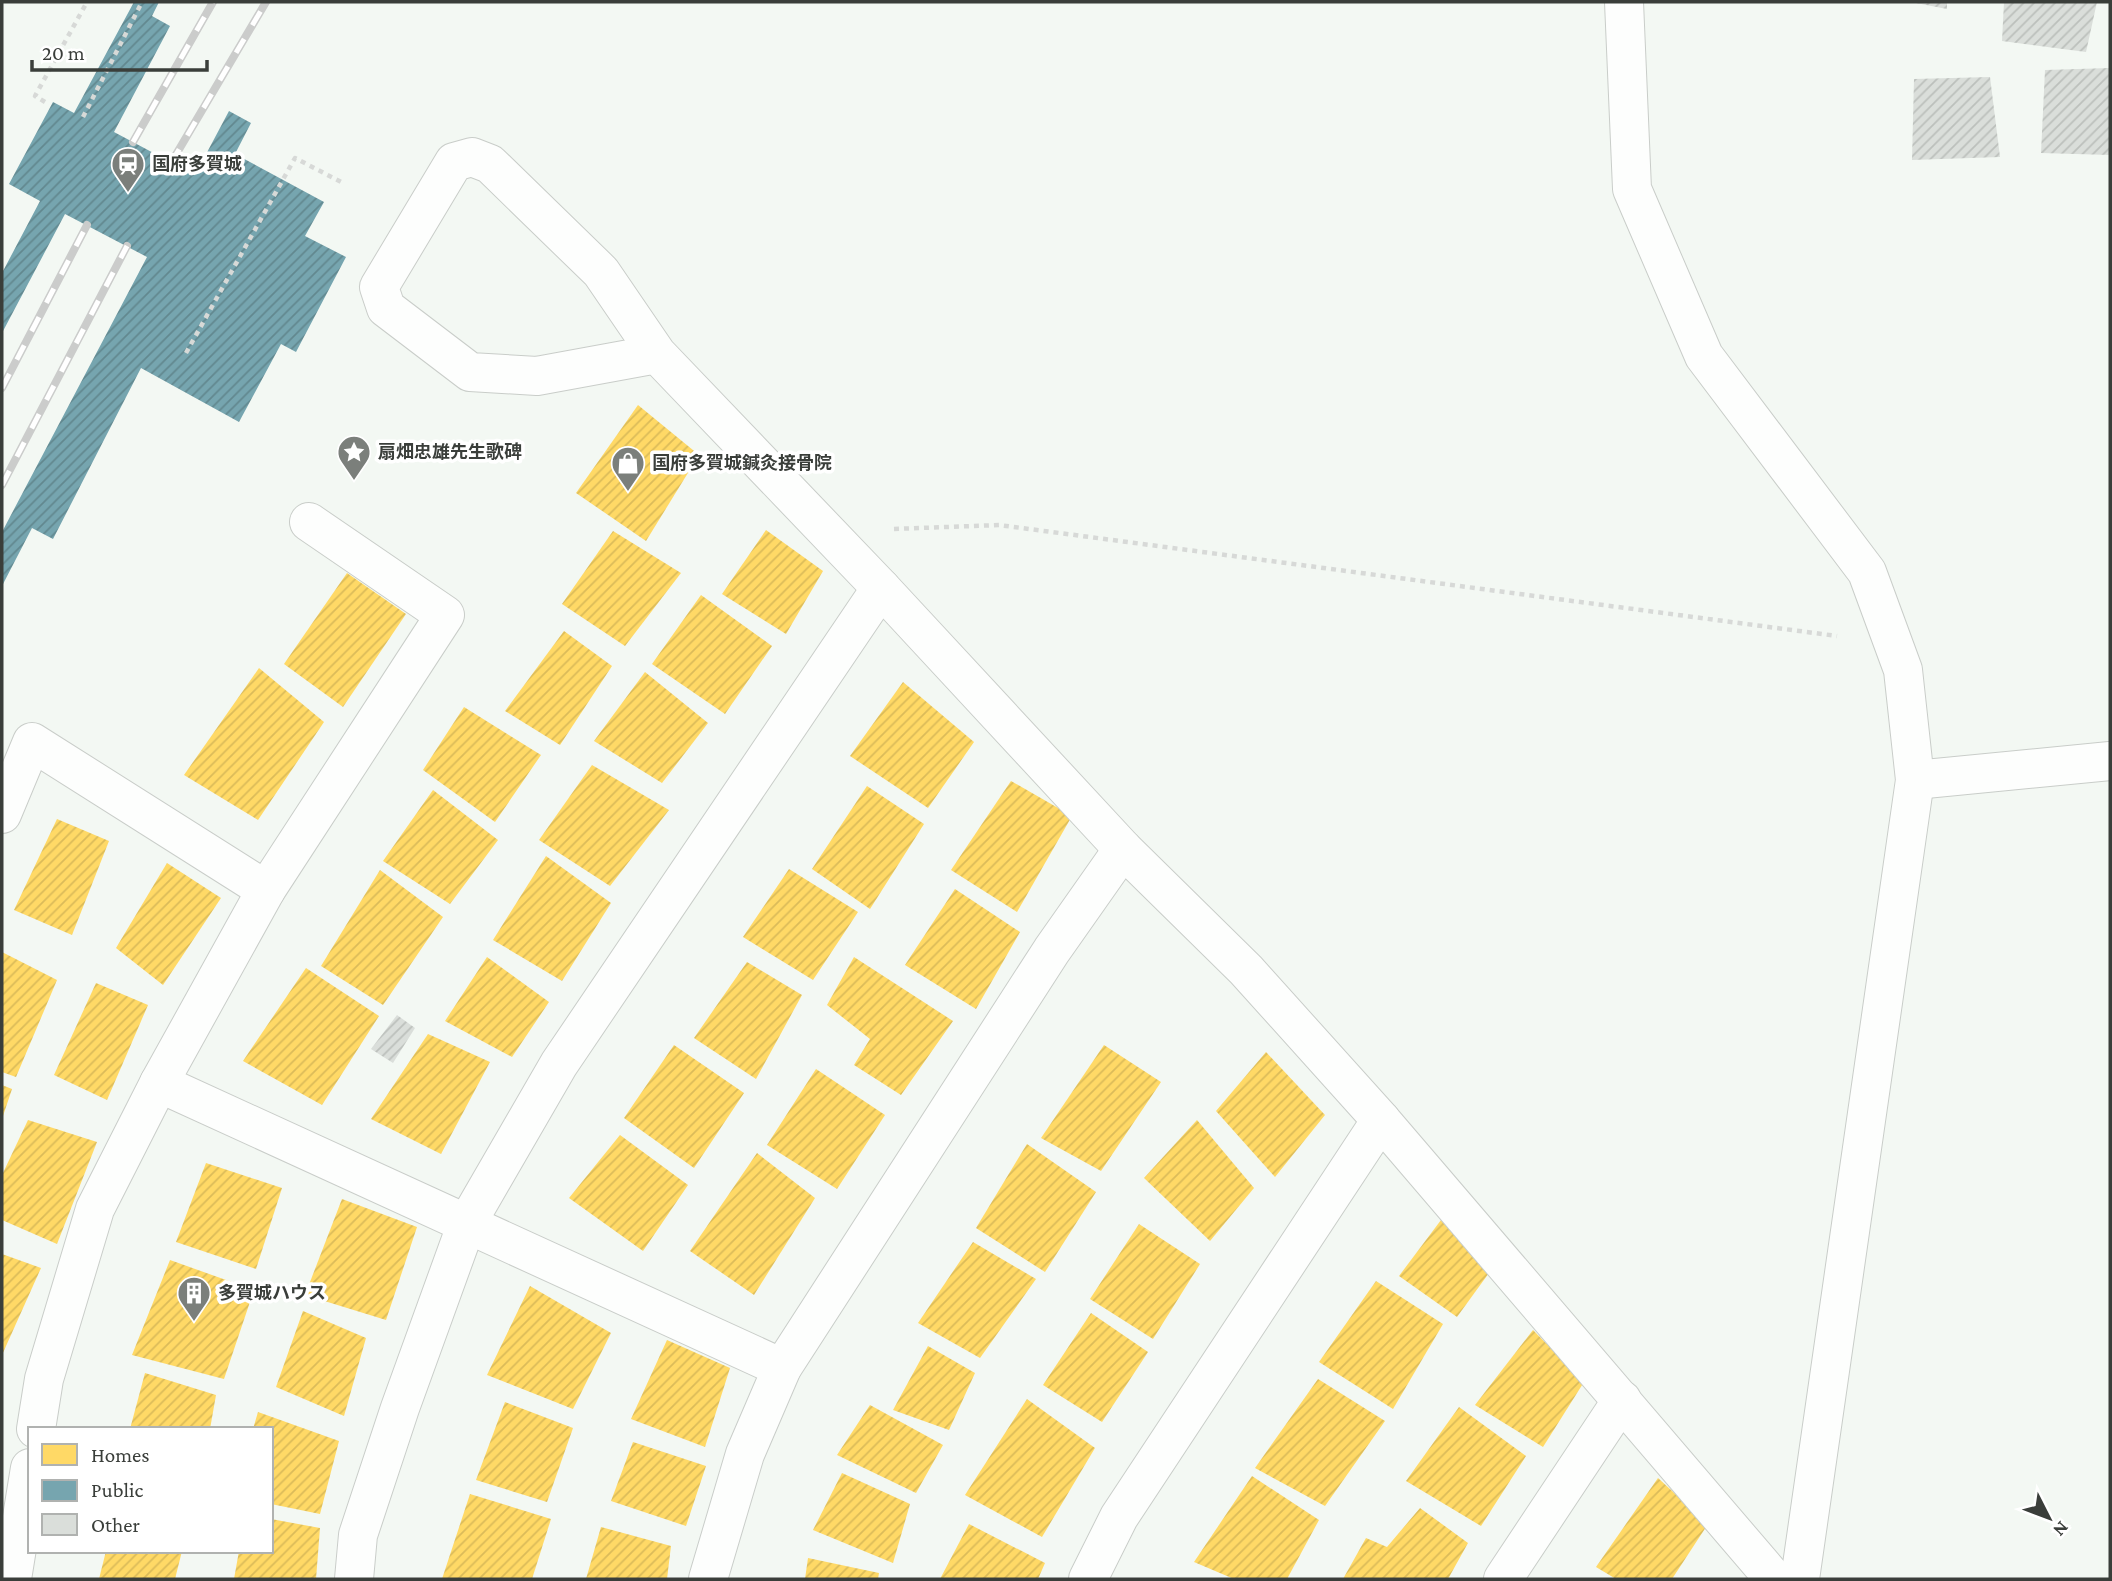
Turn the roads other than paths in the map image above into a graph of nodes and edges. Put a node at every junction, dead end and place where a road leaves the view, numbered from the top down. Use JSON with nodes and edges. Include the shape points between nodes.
{"nodes":[{"id":1,"x":1624,"y":2,"type":"edge"},
{"id":2,"x":657,"y":354,"type":"junction"},
{"id":3,"x":309,"y":522,"type":"dead end"},
{"id":4,"x":881,"y":588,"type":"junction"},
{"id":5,"x":2110,"y":761,"type":"edge"},
{"id":6,"x":1915,"y":780,"type":"junction"},
{"id":7,"x":2,"y":814,"type":"edge"},
{"id":8,"x":1123,"y":849,"type":"junction"},
{"id":9,"x":267,"y":890,"type":"junction"},
{"id":10,"x":159,"y":1083,"type":"junction"},
{"id":11,"x":1381,"y":1119,"type":"junction"},
{"id":12,"x":467,"y":1223,"type":"junction"},
{"id":13,"x":782,"y":1368,"type":"junction"},
{"id":14,"x":1622,"y":1401,"type":"junction"},
{"id":15,"x":36,"y":1427,"type":"edge"},
{"id":16,"x":28,"y":1480,"type":"edge"},
{"id":17,"x":12,"y":1579,"type":"edge"},
{"id":18,"x":355,"y":1579,"type":"edge"},
{"id":19,"x":708,"y":1579,"type":"edge"},
{"id":20,"x":1088,"y":1579,"type":"edge"},
{"id":21,"x":1503,"y":1579,"type":"edge"},
{"id":22,"x":1774,"y":1579,"type":"edge"},
{"id":23,"x":1800,"y":1579,"type":"edge"}],
"edges":[{"from":1,"to":6,"type":"street","via":[[1632,189],[1704,356],[1867,572],[1903,670]]},
{"from":2,"to":2,"type":"street","via":[[537,376],[470,372],[386,308],[379,287],[454,162],[472,157],[490,164],[601,272]]},
{"from":2,"to":4,"type":"street"},
{"from":3,"to":9,"type":"street","via":[[445,615]]},
{"from":4,"to":8,"type":"street"},
{"from":4,"to":12,"type":"street","via":[[559,1064]]},
{"from":5,"to":6,"type":"street"},
{"from":6,"to":23,"type":"street"},
{"from":7,"to":9,"type":"street","via":[[32,742]]},
{"from":8,"to":11,"type":"street","via":[[1246,970]]},
{"from":8,"to":13,"type":"street","via":[[1052,950]]},
{"from":9,"to":10,"type":"street"},
{"from":10,"to":12,"type":"street"},
{"from":10,"to":15,"type":"street","via":[[95,1209],[44,1379]]},
{"from":11,"to":14,"type":"street"},
{"from":11,"to":20,"type":"street","via":[[1119,1517]]},
{"from":12,"to":13,"type":"street"},
{"from":12,"to":18,"type":"street","via":[[358,1535]]},
{"from":13,"to":19,"type":"street","via":[[745,1454]]},
{"from":14,"to":21,"type":"street"},
{"from":14,"to":22,"type":"street"},
{"from":16,"to":17,"type":"street"}]}
